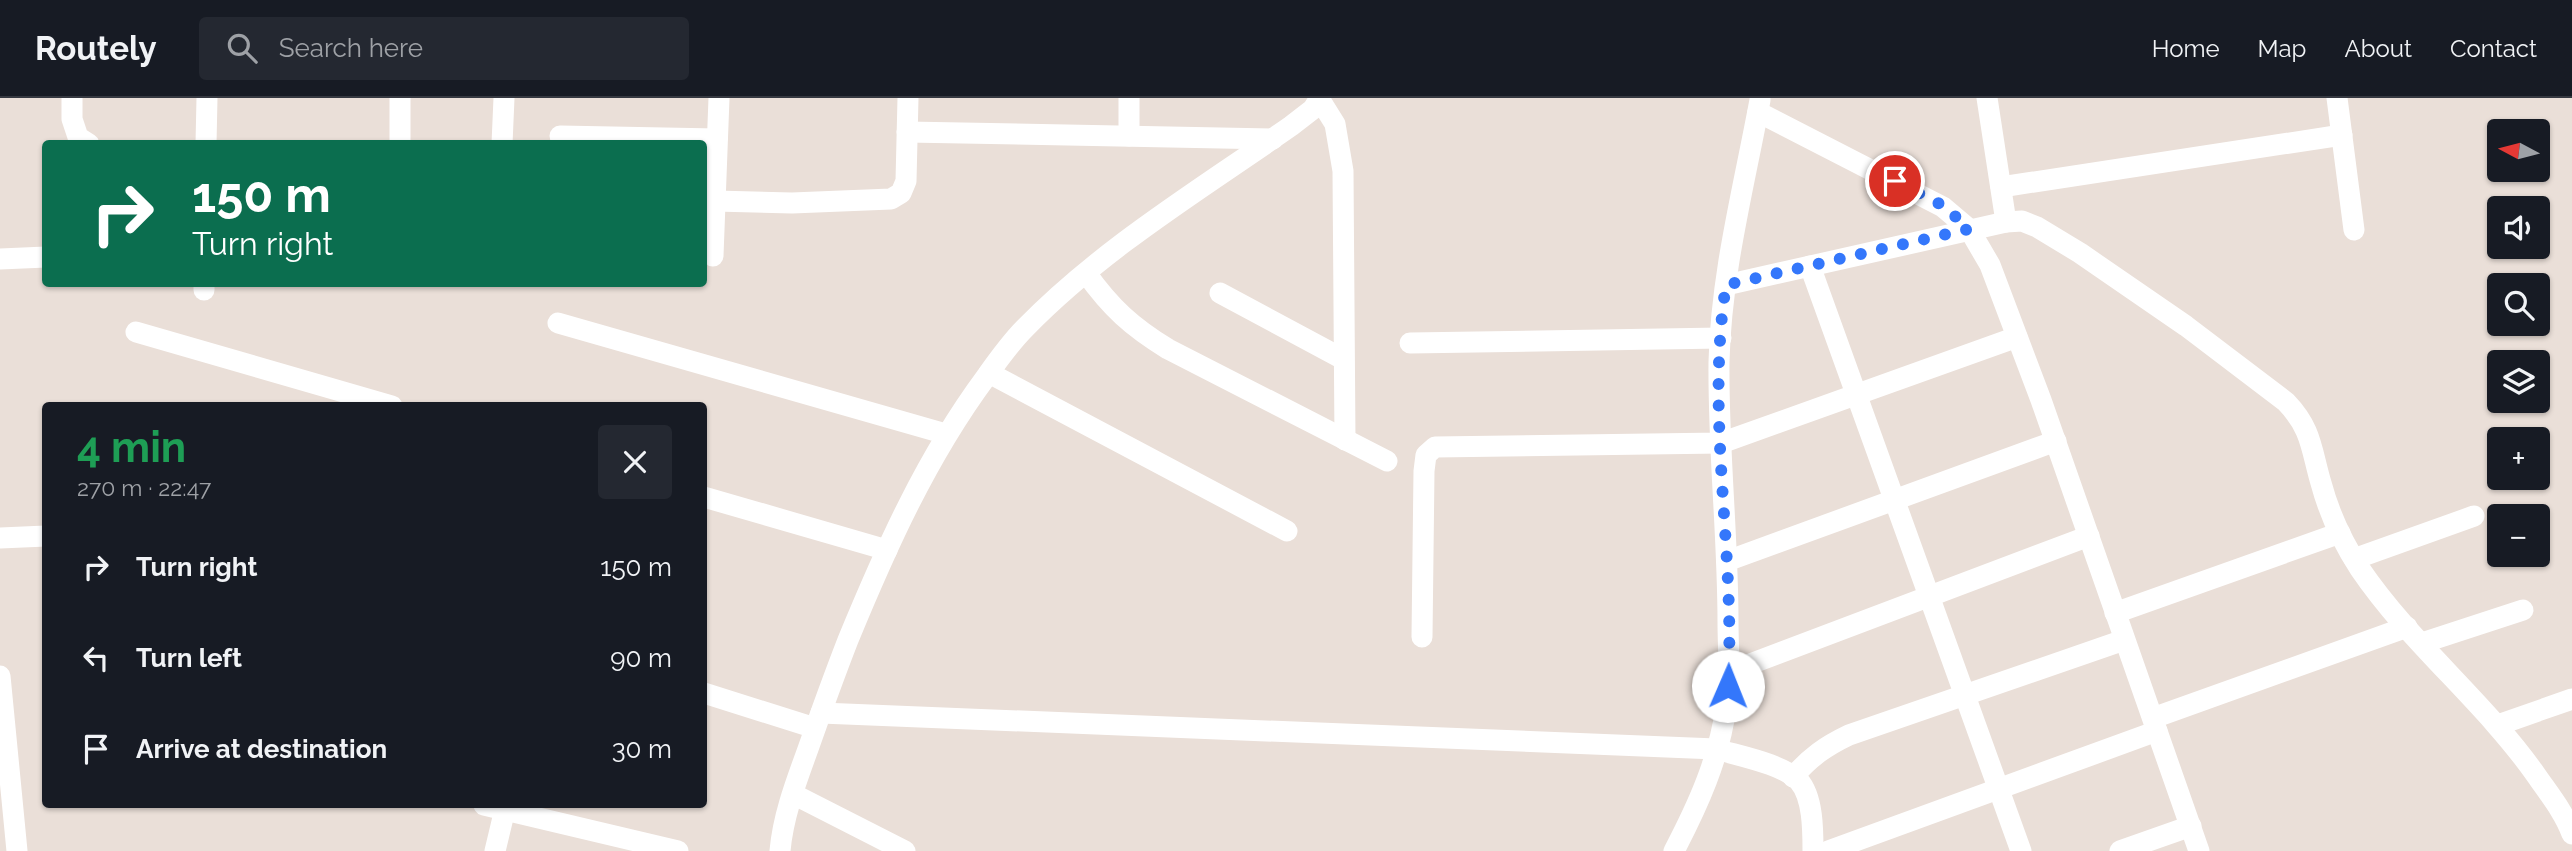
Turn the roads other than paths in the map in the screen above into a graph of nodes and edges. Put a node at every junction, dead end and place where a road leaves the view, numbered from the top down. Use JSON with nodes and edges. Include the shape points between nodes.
{"nodes":[{"id":1,"x":72,"y":98,"type":"edge"},
{"id":2,"x":207,"y":98,"type":"edge"},
{"id":3,"x":400,"y":98,"type":"edge"},
{"id":4,"x":504,"y":98,"type":"edge"},
{"id":5,"x":719,"y":98,"type":"edge"},
{"id":6,"x":908,"y":98,"type":"edge"},
{"id":7,"x":1129,"y":98,"type":"edge"},
{"id":8,"x":1987,"y":98,"type":"edge"},
{"id":9,"x":2337,"y":98,"type":"edge"},
{"id":10,"x":1320,"y":99,"type":"edge"},
{"id":11,"x":1760,"y":105,"type":"edge"},
{"id":12,"x":907,"y":132,"type":"junction"},
{"id":13,"x":2342,"y":135,"type":"junction"},
{"id":14,"x":560,"y":136,"type":"dead end"},
{"id":15,"x":1129,"y":136,"type":"junction"},
{"id":16,"x":717,"y":139,"type":"junction"},
{"id":17,"x":1273,"y":139,"type":"junction"},
{"id":18,"x":84,"y":140,"type":"edge"},
{"id":19,"x":206,"y":140,"type":"edge"},
{"id":20,"x":400,"y":140,"type":"edge"},
{"id":21,"x":502,"y":140,"type":"edge"},
{"id":22,"x":2001,"y":187,"type":"junction"},
{"id":23,"x":715,"y":201,"type":"junction"},
{"id":24,"x":2006,"y":222,"type":"junction"},
{"id":25,"x":1969,"y":229,"type":"junction"},
{"id":26,"x":2354,"y":230,"type":"dead end"},
{"id":27,"x":713,"y":256,"type":"dead end"},
{"id":28,"x":42,"y":257,"type":"edge"},
{"id":29,"x":0,"y":259,"type":"edge"},
{"id":30,"x":1810,"y":266,"type":"junction"},
{"id":31,"x":1086,"y":273,"type":"junction"},
{"id":32,"x":1726,"y":285,"type":"junction"},
{"id":33,"x":1220,"y":293,"type":"dead end"},
{"id":34,"x":558,"y":323,"type":"dead end"},
{"id":35,"x":136,"y":332,"type":"dead end"},
{"id":36,"x":2017,"y":337,"type":"junction"},
{"id":37,"x":1721,"y":338,"type":"junction"},
{"id":38,"x":1410,"y":343,"type":"dead end"},
{"id":39,"x":1343,"y":359,"type":"junction"},
{"id":40,"x":989,"y":373,"type":"junction"},
{"id":41,"x":1856,"y":396,"type":"junction"},
{"id":42,"x":378,"y":402,"type":"edge"},
{"id":43,"x":946,"y":434,"type":"junction"},
{"id":44,"x":1345,"y":440,"type":"junction"},
{"id":45,"x":2056,"y":441,"type":"junction"},
{"id":46,"x":1721,"y":443,"type":"junction"},
{"id":47,"x":1387,"y":461,"type":"dead end"},
{"id":48,"x":707,"y":497,"type":"edge"},
{"id":49,"x":1895,"y":501,"type":"junction"},
{"id":50,"x":2474,"y":516,"type":"dead end"},
{"id":51,"x":1287,"y":531,"type":"dead end"},
{"id":52,"x":2340,"y":533,"type":"junction"},
{"id":53,"x":42,"y":536,"type":"edge"},
{"id":54,"x":2089,"y":536,"type":"junction"},
{"id":55,"x":0,"y":538,"type":"edge"},
{"id":56,"x":887,"y":550,"type":"junction"},
{"id":57,"x":2354,"y":559,"type":"junction"},
{"id":58,"x":1727,"y":561,"type":"junction"},
{"id":59,"x":1930,"y":596,"type":"junction"},
{"id":60,"x":2523,"y":610,"type":"dead end"},
{"id":61,"x":2115,"y":613,"type":"junction"},
{"id":62,"x":2407,"y":627,"type":"junction"},
{"id":63,"x":1422,"y":637,"type":"dead end"},
{"id":64,"x":2124,"y":640,"type":"junction"},
{"id":65,"x":2422,"y":643,"type":"junction"},
{"id":66,"x":1729,"y":671,"type":"junction"},
{"id":67,"x":0,"y":676,"type":"edge"},
{"id":68,"x":707,"y":694,"type":"edge"},
{"id":69,"x":1965,"y":695,"type":"junction"},
{"id":70,"x":2572,"y":699,"type":"edge"},
{"id":71,"x":818,"y":721,"type":"junction"},
{"id":72,"x":2155,"y":724,"type":"junction"},
{"id":73,"x":2498,"y":725,"type":"junction"},
{"id":74,"x":1716,"y":749,"type":"junction"},
{"id":75,"x":1793,"y":776,"type":"junction"},
{"id":76,"x":2000,"y":788,"type":"junction"},
{"id":77,"x":793,"y":794,"type":"junction"},
{"id":78,"x":498,"y":808,"type":"edge"},
{"id":79,"x":502,"y":808,"type":"edge"},
{"id":80,"x":2567,"y":812,"type":"edge"},
{"id":81,"x":2190,"y":826,"type":"junction"},
{"id":82,"x":2572,"y":834,"type":"edge"},
{"id":83,"x":17,"y":851,"type":"edge"},
{"id":84,"x":495,"y":851,"type":"edge"},
{"id":85,"x":678,"y":851,"type":"edge"},
{"id":86,"x":780,"y":851,"type":"edge"},
{"id":87,"x":905,"y":851,"type":"edge"},
{"id":88,"x":1674,"y":851,"type":"edge"},
{"id":89,"x":1813,"y":851,"type":"edge"},
{"id":90,"x":1828,"y":851,"type":"edge"},
{"id":91,"x":2021,"y":851,"type":"edge"},
{"id":92,"x":2120,"y":851,"type":"edge"},
{"id":93,"x":2199,"y":851,"type":"edge"}],
"edges":[{"from":1,"to":18,"type":"street","via":[[72,119]]},
{"from":2,"to":19,"type":"street"},
{"from":3,"to":20,"type":"street"},
{"from":4,"to":21,"type":"street"},
{"from":5,"to":16,"type":"street"},
{"from":6,"to":12,"type":"street"},
{"from":7,"to":15,"type":"street"},
{"from":8,"to":22,"type":"street"},
{"from":9,"to":13,"type":"street"},
{"from":10,"to":17,"type":"street"},
{"from":10,"to":39,"type":"street","via":[[1335,124],[1343,171]]},
{"from":11,"to":25,"type":"street","via":[[1944,206]]},
{"from":11,"to":32,"type":"street"},
{"from":12,"to":15,"type":"street"},
{"from":12,"to":23,"type":"street","via":[[906,181],[901,193],[891,199]]},
{"from":13,"to":22,"type":"street"},
{"from":13,"to":26,"type":"street"},
{"from":14,"to":16,"type":"street"},
{"from":15,"to":17,"type":"street"},
{"from":16,"to":23,"type":"street"},
{"from":17,"to":31,"type":"street"},
{"from":22,"to":24,"type":"street"},
{"from":23,"to":27,"type":"street"},
{"from":24,"to":25,"type":"street"},
{"from":24,"to":52,"type":"street","via":[[2037,226],[2080,253],[2286,402],[2308,432]]},
{"from":25,"to":30,"type":"street"},
{"from":25,"to":36,"type":"street","via":[[1990,265]]},
{"from":28,"to":29,"type":"street"},
{"from":30,"to":32,"type":"street"},
{"from":30,"to":41,"type":"street"},
{"from":31,"to":40,"type":"street","via":[[1024,329]]},
{"from":31,"to":44,"type":"street","via":[[1113,309],[1143,334]]},
{"from":32,"to":37,"type":"street"},
{"from":33,"to":39,"type":"street"},
{"from":34,"to":43,"type":"street"},
{"from":35,"to":42,"type":"street"},
{"from":36,"to":41,"type":"street"},
{"from":36,"to":45,"type":"street"},
{"from":37,"to":38,"type":"street"},
{"from":37,"to":46,"type":"street"},
{"from":39,"to":44,"type":"street"},
{"from":40,"to":43,"type":"street"},
{"from":40,"to":51,"type":"street"},
{"from":41,"to":46,"type":"street"},
{"from":41,"to":49,"type":"street"},
{"from":43,"to":56,"type":"street"},
{"from":44,"to":47,"type":"street"},
{"from":45,"to":49,"type":"street"},
{"from":45,"to":54,"type":"street"},
{"from":46,"to":58,"type":"street"},
{"from":46,"to":63,"type":"street","via":[[1435,447],[1426,455],[1424,471]]},
{"from":48,"to":56,"type":"street"},
{"from":49,"to":58,"type":"street"},
{"from":49,"to":59,"type":"street"},
{"from":50,"to":57,"type":"street"},
{"from":52,"to":57,"type":"street"},
{"from":52,"to":61,"type":"street"},
{"from":53,"to":55,"type":"street"},
{"from":54,"to":59,"type":"street"},
{"from":54,"to":61,"type":"street"},
{"from":56,"to":71,"type":"street"},
{"from":57,"to":62,"type":"street"},
{"from":58,"to":66,"type":"street"},
{"from":59,"to":66,"type":"street"},
{"from":59,"to":69,"type":"street"},
{"from":60,"to":65,"type":"street"},
{"from":61,"to":64,"type":"street"},
{"from":62,"to":65,"type":"street"},
{"from":62,"to":72,"type":"street"},
{"from":64,"to":69,"type":"street"},
{"from":64,"to":72,"type":"street"},
{"from":65,"to":73,"type":"street"},
{"from":66,"to":74,"type":"street","via":[[1727,706]]},
{"from":67,"to":83,"type":"street"},
{"from":68,"to":71,"type":"street"},
{"from":69,"to":75,"type":"street","via":[[1849,735],[1822,748]]},
{"from":69,"to":76,"type":"street"},
{"from":70,"to":73,"type":"street"},
{"from":71,"to":74,"type":"street"},
{"from":71,"to":77,"type":"street"},
{"from":72,"to":76,"type":"street"},
{"from":72,"to":81,"type":"street"},
{"from":73,"to":80,"type":"street"},
{"from":74,"to":75,"type":"street"},
{"from":74,"to":88,"type":"street","via":[[1702,795]]},
{"from":75,"to":89,"type":"street","via":[[1806,794]]},
{"from":76,"to":90,"type":"street"},
{"from":76,"to":91,"type":"street"},
{"from":77,"to":86,"type":"street"},
{"from":77,"to":87,"type":"street"},
{"from":78,"to":84,"type":"street"},
{"from":79,"to":85,"type":"street"},
{"from":80,"to":82,"type":"street"},
{"from":81,"to":92,"type":"street"},
{"from":81,"to":93,"type":"street"}]}
